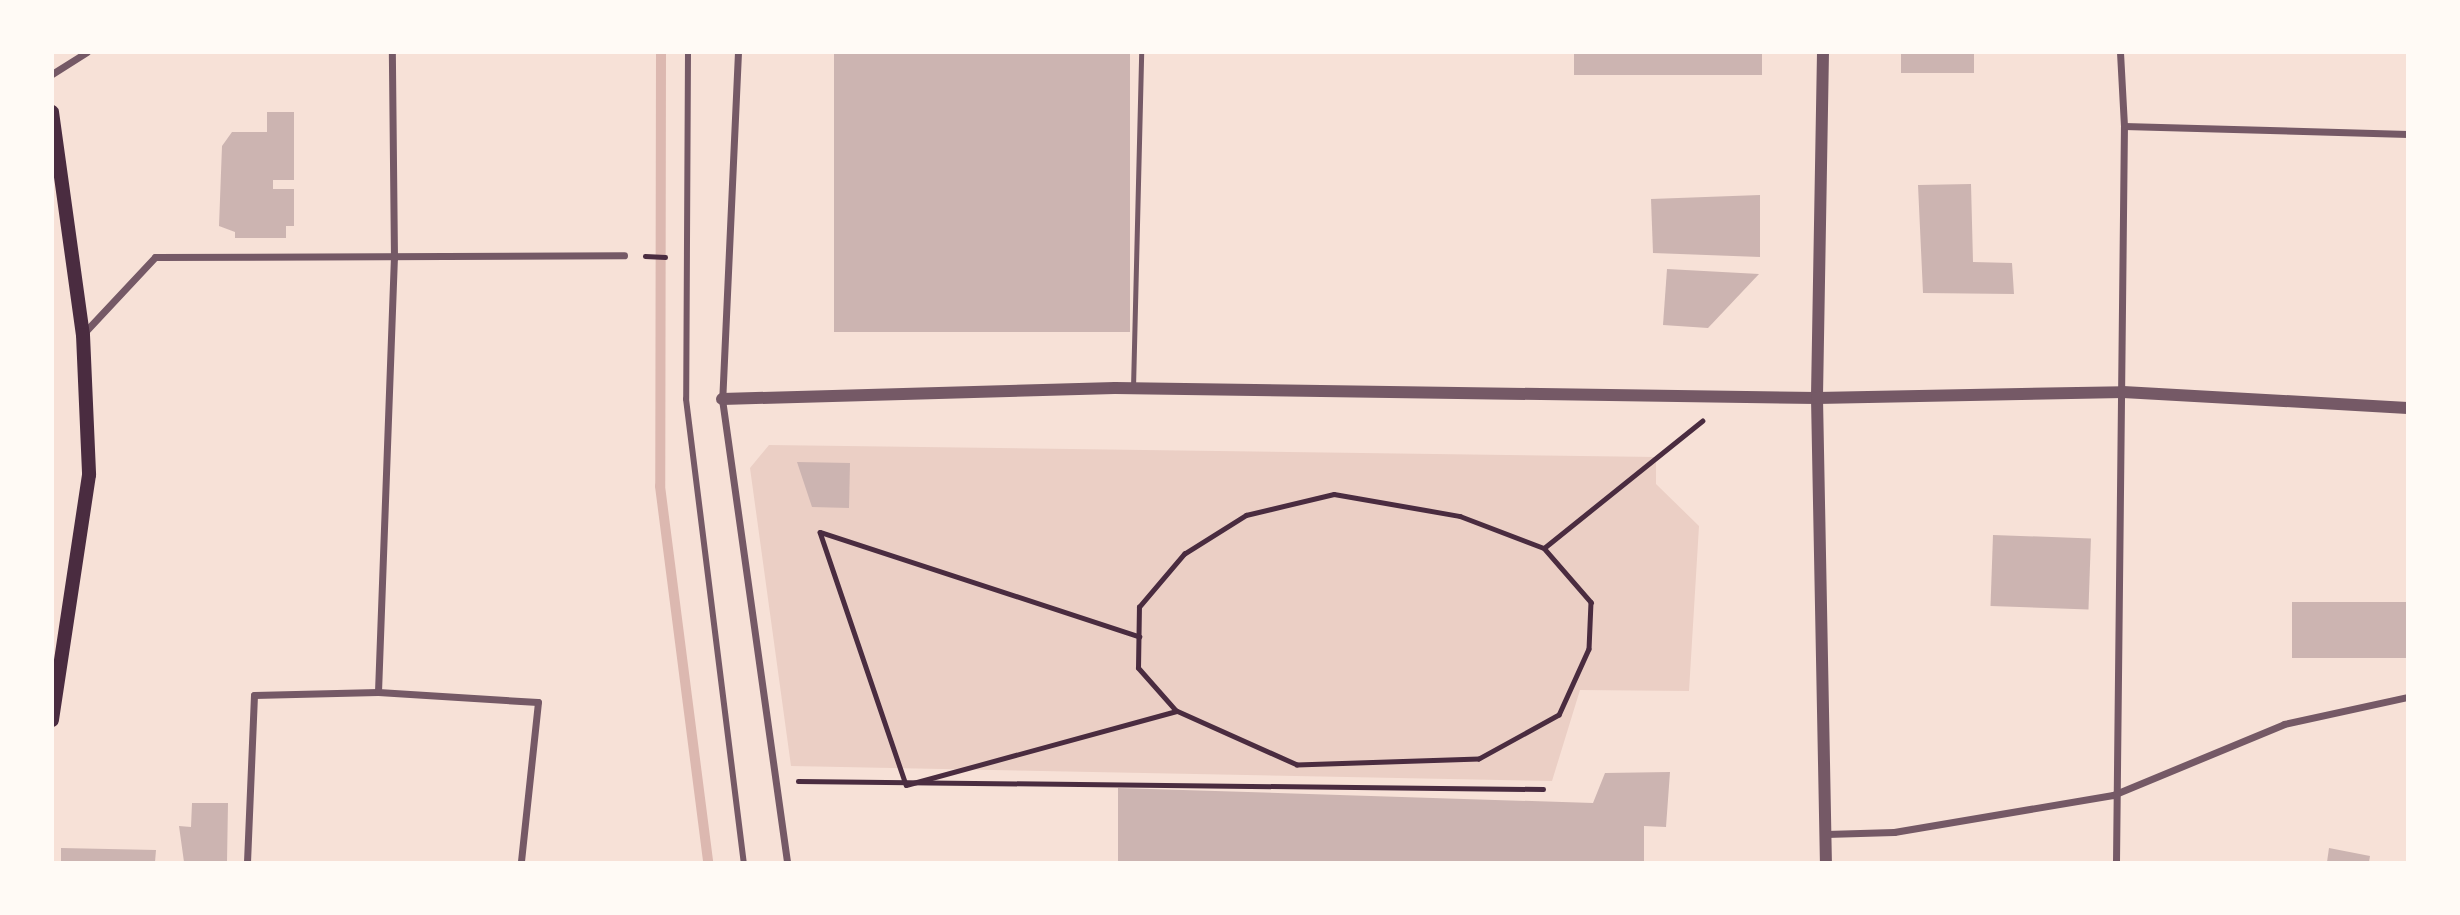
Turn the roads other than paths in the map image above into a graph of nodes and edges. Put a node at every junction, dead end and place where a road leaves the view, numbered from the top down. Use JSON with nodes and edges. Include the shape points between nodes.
{"nodes":[{"id":1,"x":87,"y":52,"type":"edge"},
{"id":2,"x":392,"y":52,"type":"edge"},
{"id":3,"x":688,"y":52,"type":"edge"},
{"id":4,"x":738,"y":52,"type":"edge"},
{"id":5,"x":1141,"y":52,"type":"edge"},
{"id":6,"x":1823,"y":52,"type":"edge"},
{"id":7,"x":2120,"y":52,"type":"edge"},
{"id":8,"x":52,"y":74,"type":"edge"},
{"id":9,"x":52,"y":112,"type":"edge"},
{"id":10,"x":2124,"y":126,"type":"junction"},
{"id":11,"x":2407,"y":134,"type":"edge"},
{"id":12,"x":624,"y":255,"type":"road end"},
{"id":13,"x":394,"y":258,"type":"junction"},
{"id":14,"x":83,"y":335,"type":"junction"},
{"id":15,"x":1133,"y":388,"type":"junction"},
{"id":16,"x":2123,"y":392,"type":"junction"},
{"id":17,"x":1817,"y":398,"type":"junction"},
{"id":18,"x":722,"y":399,"type":"junction"},
{"id":19,"x":2407,"y":408,"type":"edge"},
{"id":20,"x":378,"y":692,"type":"junction"},
{"id":21,"x":2407,"y":697,"type":"edge"},
{"id":22,"x":52,"y":720,"type":"edge"},
{"id":23,"x":2113,"y":795,"type":"junction"},
{"id":24,"x":1826,"y":834,"type":"junction"},
{"id":25,"x":247,"y":863,"type":"edge"},
{"id":26,"x":521,"y":863,"type":"edge"},
{"id":27,"x":744,"y":863,"type":"edge"},
{"id":28,"x":787,"y":863,"type":"edge"},
{"id":29,"x":1826,"y":863,"type":"edge"},
{"id":30,"x":2116,"y":863,"type":"edge"}],
"edges":[{"from":1,"to":8,"type":"street"},
{"from":2,"to":13,"type":"street"},
{"from":3,"to":27,"type":"street","via":[[686,400]]},
{"from":4,"to":18,"type":"street"},
{"from":5,"to":15,"type":"lane"},
{"from":6,"to":17,"type":"street"},
{"from":7,"to":10,"type":"street"},
{"from":9,"to":14,"type":"main road"},
{"from":10,"to":11,"type":"street"},
{"from":10,"to":16,"type":"street"},
{"from":12,"to":13,"type":"street"},
{"from":13,"to":14,"type":"street","via":[[155,257]]},
{"from":13,"to":20,"type":"street"},
{"from":14,"to":22,"type":"main road","via":[[89,475]]},
{"from":15,"to":17,"type":"street"},
{"from":15,"to":18,"type":"street"},
{"from":16,"to":17,"type":"street"},
{"from":16,"to":19,"type":"street"},
{"from":16,"to":23,"type":"street"},
{"from":17,"to":24,"type":"street"},
{"from":18,"to":28,"type":"street"},
{"from":20,"to":25,"type":"street","via":[[254,695]]},
{"from":20,"to":26,"type":"street","via":[[538,702]]},
{"from":21,"to":23,"type":"street","via":[[2284,724]]},
{"from":23,"to":24,"type":"street","via":[[1894,832]]},
{"from":23,"to":30,"type":"street"},
{"from":24,"to":29,"type":"street"}]}
